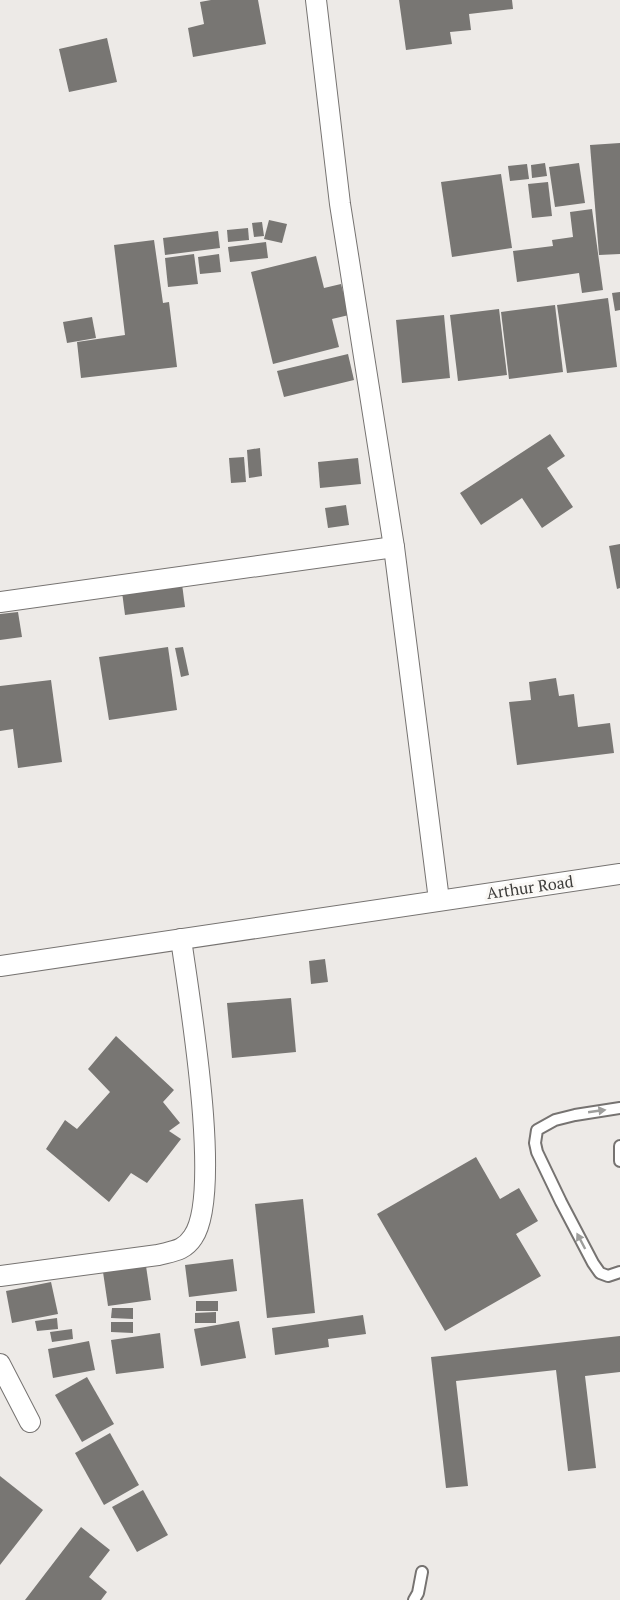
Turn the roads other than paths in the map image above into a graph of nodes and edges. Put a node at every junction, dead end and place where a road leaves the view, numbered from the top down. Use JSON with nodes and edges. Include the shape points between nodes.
{"nodes":[{"id":1,"x":316,"y":0,"type":"edge"},
{"id":2,"x":394,"y":547,"type":"junction"},
{"id":3,"x":0,"y":602,"type":"edge"},
{"id":4,"x":620,"y":874,"type":"edge"},
{"id":5,"x":439,"y":900,"type":"junction"},
{"id":6,"x":181,"y":939,"type":"junction"},
{"id":7,"x":0,"y":966,"type":"edge"},
{"id":8,"x":620,"y":1108,"type":"edge"},
{"id":9,"x":620,"y":1146,"type":"edge"},
{"id":10,"x":620,"y":1161,"type":"edge"},
{"id":11,"x":620,"y":1272,"type":"edge"},
{"id":12,"x":0,"y":1276,"type":"edge"},
{"id":13,"x":0,"y":1364,"type":"edge"},
{"id":14,"x":30,"y":1422,"type":"dead end"},
{"id":15,"x":422,"y":1572,"type":"dead end"},
{"id":16,"x":414,"y":1600,"type":"edge"}],
"edges":[{"from":1,"to":2,"type":"street","via":[[340,204]]},
{"from":2,"to":3,"type":"street"},
{"from":2,"to":5,"type":"street"},
{"from":4,"to":5,"type":"street","name":"Arthur Road"},
{"from":5,"to":6,"type":"street","name":"Arthur Road"},
{"from":6,"to":7,"type":"street","name":"Arthur Road"},
{"from":6,"to":12,"type":"street","via":[[205,1128],[203,1204],[195,1235],[183,1249],[158,1255]]},
{"from":11,"to":8,"type":"lane","one_way":true,"via":[[608,1276],[593,1263],[535,1143],[537,1130],[555,1120]]},
{"from":9,"to":10,"type":"lane"},
{"from":13,"to":14,"type":"street"},
{"from":15,"to":16,"type":"lane"}]}
